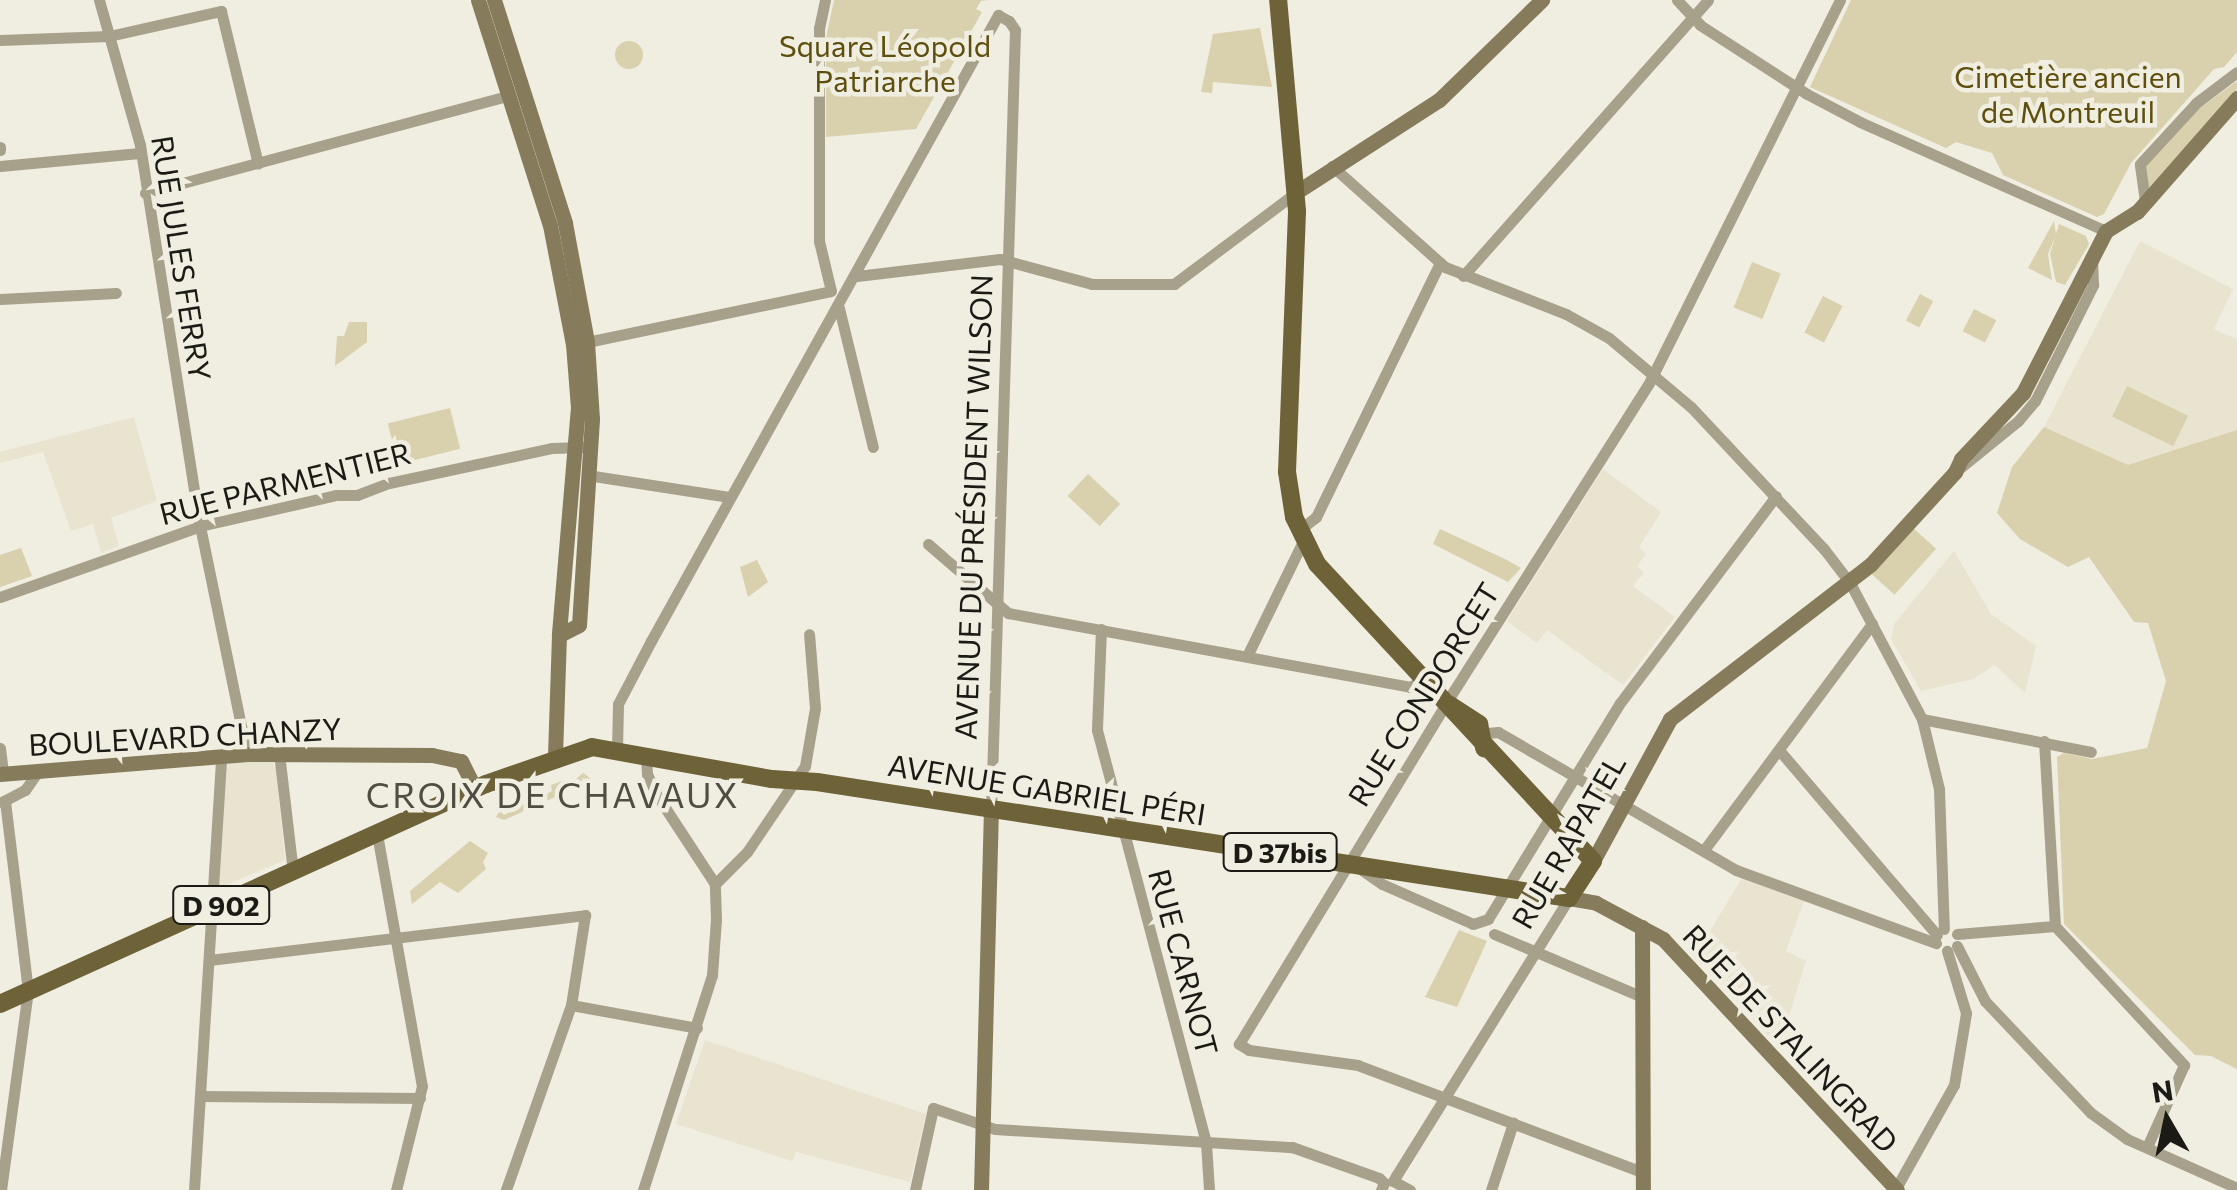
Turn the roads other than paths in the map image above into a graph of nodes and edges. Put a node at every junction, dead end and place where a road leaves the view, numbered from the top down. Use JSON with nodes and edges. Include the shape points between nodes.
{"nodes":[{"id":1,"x":98,"y":0,"type":"edge"},
{"id":2,"x":478,"y":0,"type":"edge"},
{"id":3,"x":494,"y":0,"type":"edge"},
{"id":4,"x":825,"y":0,"type":"edge"},
{"id":5,"x":1278,"y":0,"type":"edge"},
{"id":6,"x":1542,"y":0,"type":"edge"},
{"id":7,"x":1677,"y":0,"type":"edge"},
{"id":8,"x":1708,"y":0,"type":"edge"},
{"id":9,"x":1840,"y":0,"type":"edge"},
{"id":10,"x":1694,"y":19,"type":"junction"},
{"id":11,"x":108,"y":36,"type":"junction"},
{"id":12,"x":0,"y":40,"type":"edge"},
{"id":13,"x":2237,"y":72,"type":"edge"},
{"id":14,"x":1798,"y":88,"type":"junction"},
{"id":15,"x":504,"y":97,"type":"dead end"},
{"id":16,"x":2237,"y":98,"type":"edge"},
{"id":17,"x":139,"y":153,"type":"junction"},
{"id":18,"x":258,"y":164,"type":"junction"},
{"id":19,"x":0,"y":166,"type":"edge"},
{"id":20,"x":1332,"y":166,"type":"junction"},
{"id":21,"x":145,"y":193,"type":"junction"},
{"id":22,"x":1295,"y":193,"type":"junction"},
{"id":23,"x":2145,"y":201,"type":"junction"},
{"id":24,"x":2106,"y":231,"type":"junction"},
{"id":25,"x":862,"y":260,"type":"junction"},
{"id":26,"x":1009,"y":262,"type":"junction"},
{"id":27,"x":1440,"y":263,"type":"junction"},
{"id":28,"x":856,"y":276,"type":"junction"},
{"id":29,"x":1463,"y":276,"type":"junction"},
{"id":30,"x":116,"y":294,"type":"dead end"},
{"id":31,"x":836,"y":298,"type":"junction"},
{"id":32,"x":0,"y":299,"type":"edge"},
{"id":33,"x":588,"y":342,"type":"junction"},
{"id":34,"x":1654,"y":374,"type":"junction"},
{"id":35,"x":582,"y":447,"type":"junction"},
{"id":36,"x":873,"y":447,"type":"dead end"},
{"id":37,"x":587,"y":475,"type":"junction"},
{"id":38,"x":1776,"y":496,"type":"junction"},
{"id":39,"x":729,"y":497,"type":"junction"},
{"id":40,"x":200,"y":526,"type":"junction"},
{"id":41,"x":1300,"y":536,"type":"junction"},
{"id":42,"x":928,"y":544,"type":"dead end"},
{"id":43,"x":1847,"y":579,"type":"junction"},
{"id":44,"x":0,"y":597,"type":"edge"},
{"id":45,"x":997,"y":606,"type":"junction"},
{"id":46,"x":1872,"y":624,"type":"junction"},
{"id":47,"x":1101,"y":629,"type":"junction"},
{"id":48,"x":809,"y":634,"type":"dead end"},
{"id":49,"x":558,"y":635,"type":"junction"},
{"id":50,"x":1247,"y":656,"type":"junction"},
{"id":51,"x":1422,"y":680,"type":"junction"},
{"id":52,"x":1446,"y":703,"type":"junction"},
{"id":53,"x":1922,"y":719,"type":"junction"},
{"id":54,"x":1479,"y":738,"type":"junction"},
{"id":55,"x":2044,"y":741,"type":"junction"},
{"id":56,"x":0,"y":748,"type":"edge"},
{"id":57,"x":617,"y":749,"type":"junction"},
{"id":58,"x":1778,"y":750,"type":"junction"},
{"id":59,"x":2091,"y":752,"type":"dead end"},
{"id":60,"x":279,"y":753,"type":"junction"},
{"id":61,"x":247,"y":754,"type":"junction"},
{"id":62,"x":646,"y":754,"type":"junction"},
{"id":63,"x":221,"y":755,"type":"junction"},
{"id":64,"x":556,"y":758,"type":"junction"},
{"id":65,"x":39,"y":770,"type":"junction"},
{"id":66,"x":2,"y":773,"type":"edge"},
{"id":67,"x":1576,"y":777,"type":"junction"},
{"id":68,"x":796,"y":779,"type":"junction"},
{"id":69,"x":475,"y":788,"type":"junction"},
{"id":70,"x":2,"y":801,"type":"edge"},
{"id":71,"x":1624,"y":804,"type":"junction"},
{"id":72,"x":991,"y":809,"type":"junction"},
{"id":73,"x":1551,"y":817,"type":"junction"},
{"id":74,"x":1123,"y":828,"type":"junction"},
{"id":75,"x":377,"y":834,"type":"junction"},
{"id":76,"x":1704,"y":850,"type":"junction"},
{"id":77,"x":1592,"y":860,"type":"junction"},
{"id":78,"x":1348,"y":862,"type":"junction"},
{"id":79,"x":293,"y":872,"type":"junction"},
{"id":80,"x":715,"y":884,"type":"junction"},
{"id":81,"x":1506,"y":887,"type":"junction"},
{"id":82,"x":1569,"y":898,"type":"junction"},
{"id":83,"x":212,"y":908,"type":"junction"},
{"id":84,"x":2055,"y":926,"type":"junction"},
{"id":85,"x":1642,"y":927,"type":"junction"},
{"id":86,"x":1494,"y":934,"type":"dead end"},
{"id":87,"x":397,"y":937,"type":"junction"},
{"id":88,"x":1946,"y":940,"type":"junction"},
{"id":89,"x":1535,"y":952,"type":"junction"},
{"id":90,"x":209,"y":960,"type":"junction"},
{"id":91,"x":28,"y":992,"type":"junction"},
{"id":92,"x":1640,"y":996,"type":"junction"},
{"id":93,"x":0,"y":1004,"type":"edge"},
{"id":94,"x":571,"y":1005,"type":"junction"},
{"id":95,"x":698,"y":1028,"type":"junction"},
{"id":96,"x":201,"y":1096,"type":"junction"},
{"id":97,"x":420,"y":1098,"type":"junction"},
{"id":98,"x":1443,"y":1098,"type":"junction"},
{"id":99,"x":982,"y":1124,"type":"junction"},
{"id":100,"x":1513,"y":1124,"type":"junction"},
{"id":101,"x":1206,"y":1143,"type":"junction"},
{"id":102,"x":2147,"y":1147,"type":"junction"},
{"id":103,"x":1642,"y":1172,"type":"junction"},
{"id":104,"x":1386,"y":1185,"type":"edge"},
{"id":105,"x":2237,"y":1188,"type":"edge"},
{"id":106,"x":1,"y":1190,"type":"edge"},
{"id":107,"x":194,"y":1190,"type":"edge"},
{"id":108,"x":396,"y":1190,"type":"edge"},
{"id":109,"x":506,"y":1190,"type":"edge"},
{"id":110,"x":643,"y":1190,"type":"edge"},
{"id":111,"x":915,"y":1190,"type":"edge"},
{"id":112,"x":981,"y":1190,"type":"edge"},
{"id":113,"x":1210,"y":1190,"type":"edge"},
{"id":114,"x":1410,"y":1190,"type":"edge"},
{"id":115,"x":1491,"y":1190,"type":"edge"},
{"id":116,"x":1642,"y":1190,"type":"edge"},
{"id":117,"x":1896,"y":1190,"type":"edge"}],
"edges":[{"from":1,"to":11,"type":"street","name":"RUE JULES FERRY"},
{"from":2,"to":35,"type":"main road","via":[[560,260]]},
{"from":3,"to":33,"type":"main road","via":[[565,224]]},
{"from":4,"to":31,"type":"street","via":[[819,28],[820,241]]},
{"from":5,"to":22,"type":"main road"},
{"from":6,"to":20,"type":"main road","via":[[1439,100]]},
{"from":7,"to":10,"type":"street"},
{"from":8,"to":10,"type":"street"},
{"from":9,"to":14,"type":"street","name":"RUE CONDORCET"},
{"from":10,"to":14,"type":"street"},
{"from":10,"to":29,"type":"street"},
{"from":11,"to":12,"type":"street"},
{"from":11,"to":17,"type":"street","name":"RUE JULES FERRY"},
{"from":11,"to":18,"type":"street","via":[[222,12]]},
{"from":13,"to":23,"type":"street","via":[[2196,103],[2140,164]]},
{"from":14,"to":24,"type":"street"},
{"from":14,"to":34,"type":"street","name":"RUE CONDORCET"},
{"from":15,"to":18,"type":"street"},
{"from":16,"to":23,"type":"main road"},
{"from":17,"to":19,"type":"street"},
{"from":17,"to":21,"type":"street","name":"RUE JULES FERRY"},
{"from":18,"to":21,"type":"street"},
{"from":20,"to":22,"type":"main road"},
{"from":20,"to":27,"type":"street"},
{"from":21,"to":40,"type":"street","name":"RUE JULES FERRY"},
{"from":22,"to":26,"type":"street","via":[[1174,284],[1092,284]]},
{"from":22,"to":41,"type":"main road","via":[[1287,472]]},
{"from":23,"to":24,"type":"main road"},
{"from":24,"to":43,"type":"main road","name":"RUE RAPATEL","via":[[2022,394],[1871,564]]},
{"from":25,"to":26,"type":"street","name":"AVENUE DU PRÉSIDENT WILSON","via":[[998,15],[1015,30]]},
{"from":25,"to":28,"type":"street"},
{"from":25,"to":31,"type":"street"},
{"from":26,"to":28,"type":"street"},
{"from":26,"to":45,"type":"street","name":"AVENUE DU PRÉSIDENT WILSON"},
{"from":27,"to":29,"type":"street"},
{"from":27,"to":41,"type":"street","via":[[1316,517]]},
{"from":28,"to":31,"type":"street"},
{"from":29,"to":34,"type":"street","via":[[1589,326]]},
{"from":30,"to":32,"type":"street"},
{"from":31,"to":33,"type":"street"},
{"from":31,"to":36,"type":"street"},
{"from":31,"to":39,"type":"street"},
{"from":33,"to":35,"type":"main road"},
{"from":34,"to":38,"type":"street"},
{"from":34,"to":52,"type":"street","name":"RUE CONDORCET"},
{"from":35,"to":37,"type":"main road"},
{"from":35,"to":40,"type":"street","name":"RUE PARMENTIER","via":[[446,470]]},
{"from":35,"to":49,"type":"main road"},
{"from":37,"to":39,"type":"street"},
{"from":37,"to":49,"type":"main road","via":[[580,625]]},
{"from":38,"to":43,"type":"street"},
{"from":38,"to":67,"type":"street","via":[[1620,702]]},
{"from":39,"to":57,"type":"street","via":[[618,704]]},
{"from":40,"to":44,"type":"street","name":"RUE PARMENTIER"},
{"from":40,"to":61,"type":"street","name":"RUE JULES FERRY"},
{"from":41,"to":50,"type":"street"},
{"from":41,"to":51,"type":"main road"},
{"from":42,"to":45,"type":"street"},
{"from":43,"to":46,"type":"street"},
{"from":43,"to":71,"type":"main road","name":"RUE RAPATEL","via":[[1670,719]]},
{"from":45,"to":47,"type":"street","via":[[1008,614]]},
{"from":45,"to":72,"type":"street","name":"AVENUE DU PRÉSIDENT WILSON"},
{"from":46,"to":53,"type":"street"},
{"from":46,"to":58,"type":"street"},
{"from":47,"to":50,"type":"street"},
{"from":47,"to":74,"type":"street","name":"RUE CARNOT","via":[[1097,730]]},
{"from":48,"to":68,"type":"street","via":[[815,708],[805,766]]},
{"from":49,"to":64,"type":"main road"},
{"from":50,"to":51,"type":"street","via":[[1410,687]]},
{"from":51,"to":52,"type":"main road"},
{"from":52,"to":54,"type":"main road","via":[[1473,717]]},
{"from":52,"to":78,"type":"street","name":"RUE CONDORCET"},
{"from":53,"to":55,"type":"street"},
{"from":53,"to":88,"type":"street","via":[[1938,789]]},
{"from":54,"to":67,"type":"street","via":[[1498,732]]},
{"from":54,"to":73,"type":"main road"},
{"from":55,"to":59,"type":"street"},
{"from":55,"to":84,"type":"street"},
{"from":56,"to":66,"type":"street"},
{"from":57,"to":62,"type":"main road","name":"AVENUE GABRIEL PÉRI","number":"D 37bis"},
{"from":57,"to":64,"type":"main road","name":"AVENUE GABRIEL PÉRI","via":[[592,747]]},
{"from":58,"to":76,"type":"street"},
{"from":58,"to":88,"type":"street"},
{"from":60,"to":61,"type":"main road","name":"BOULEVARD CHANZY"},
{"from":60,"to":69,"type":"main road","name":"BOULEVARD CHANZY","via":[[456,758]]},
{"from":60,"to":79,"type":"street"},
{"from":61,"to":63,"type":"main road","name":"BOULEVARD CHANZY"},
{"from":62,"to":68,"type":"main road","name":"AVENUE GABRIEL PÉRI","number":"D 37bis"},
{"from":62,"to":80,"type":"street","via":[[656,794]]},
{"from":63,"to":65,"type":"main road","name":"BOULEVARD CHANZY"},
{"from":63,"to":83,"type":"street"},
{"from":64,"to":69,"type":"main road","name":"AVENUE GABRIEL PÉRI"},
{"from":65,"to":66,"type":"main road","name":"BOULEVARD CHANZY"},
{"from":65,"to":70,"type":"street","via":[[25,790]]},
{"from":67,"to":71,"type":"street"},
{"from":67,"to":73,"type":"street"},
{"from":68,"to":72,"type":"main road","name":"AVENUE GABRIEL PÉRI","number":"D 37bis"},
{"from":68,"to":80,"type":"street","via":[[742,859]]},
{"from":69,"to":75,"type":"main road","name":"AVENUE GABRIEL PÉRI","number":"D 902"},
{"from":70,"to":91,"type":"street"},
{"from":71,"to":76,"type":"street"},
{"from":71,"to":77,"type":"main road","name":"RUE RAPATEL"},
{"from":72,"to":74,"type":"main road","name":"AVENUE GABRIEL PÉRI","number":"D 37bis"},
{"from":72,"to":99,"type":"main road","name":"AVENUE DU PRÉSIDENT WILSON"},
{"from":73,"to":77,"type":"main road"},
{"from":73,"to":81,"type":"street"},
{"from":74,"to":78,"type":"main road","name":"AVENUE GABRIEL PÉRI","number":"D 37bis"},
{"from":74,"to":101,"type":"street","name":"RUE CARNOT"},
{"from":75,"to":79,"type":"main road","number":"D 902"},
{"from":75,"to":87,"type":"street"},
{"from":76,"to":88,"type":"street","via":[[1736,870]]},
{"from":77,"to":82,"type":"main road","name":"RUE RAPATEL"},
{"from":78,"to":81,"type":"main road","name":"AVENUE GABRIEL PÉRI","number":"D 37bis"},
{"from":78,"to":81,"type":"street","via":[[1473,924],[1488,918]]},
{"from":78,"to":98,"type":"street","name":"RUE CONDORCET","via":[[1239,1044],[1358,1065]]},
{"from":79,"to":83,"type":"main road","number":"D 902"},
{"from":80,"to":95,"type":"street","via":[[712,976]]},
{"from":81,"to":82,"type":"main road","name":"AVENUE GABRIEL PÉRI","number":"D 37bis"},
{"from":82,"to":85,"type":"main road","name":"AVENUE GABRIEL PÉRI","number":"D 37bis","via":[[1591,901]]},
{"from":82,"to":89,"type":"street","name":"RUE RAPATEL"},
{"from":83,"to":90,"type":"street"},
{"from":83,"to":91,"type":"main road","number":"D 902"},
{"from":84,"to":88,"type":"street"},
{"from":84,"to":102,"type":"street","via":[[2181,1057],[2184,1065]]},
{"from":85,"to":92,"type":"main road"},
{"from":85,"to":117,"type":"main road","name":"RUE DE STALINGRAD","via":[[1663,939]]},
{"from":86,"to":89,"type":"street"},
{"from":87,"to":90,"type":"street"},
{"from":87,"to":94,"type":"street","via":[[584,915]]},
{"from":87,"to":97,"type":"street"},
{"from":88,"to":102,"type":"street","via":[[1985,1002],[2091,1113]]},
{"from":88,"to":117,"type":"street","via":[[1966,1013],[1954,1085]]},
{"from":89,"to":92,"type":"street"},
{"from":89,"to":98,"type":"street","name":"RUE RAPATEL"},
{"from":90,"to":96,"type":"street"},
{"from":91,"to":93,"type":"main road","number":"D 902"},
{"from":91,"to":106,"type":"street"},
{"from":92,"to":103,"type":"main road"},
{"from":94,"to":95,"type":"street"},
{"from":94,"to":109,"type":"street"},
{"from":95,"to":110,"type":"street"},
{"from":96,"to":97,"type":"street"},
{"from":96,"to":107,"type":"street"},
{"from":97,"to":108,"type":"street"},
{"from":98,"to":100,"type":"street"},
{"from":98,"to":104,"type":"street","name":"RUE RAPATEL"},
{"from":99,"to":101,"type":"street"},
{"from":99,"to":111,"type":"street","via":[[933,1108]]},
{"from":99,"to":112,"type":"main road","name":"AVENUE DU PRÉSIDENT WILSON"},
{"from":100,"to":103,"type":"street"},
{"from":100,"to":115,"type":"street"},
{"from":101,"to":104,"type":"street","via":[[1298,1148]]},
{"from":101,"to":113,"type":"street","name":"RUE CARNOT"},
{"from":102,"to":105,"type":"street"},
{"from":103,"to":116,"type":"main road"},
{"from":104,"to":114,"type":"street"}]}
